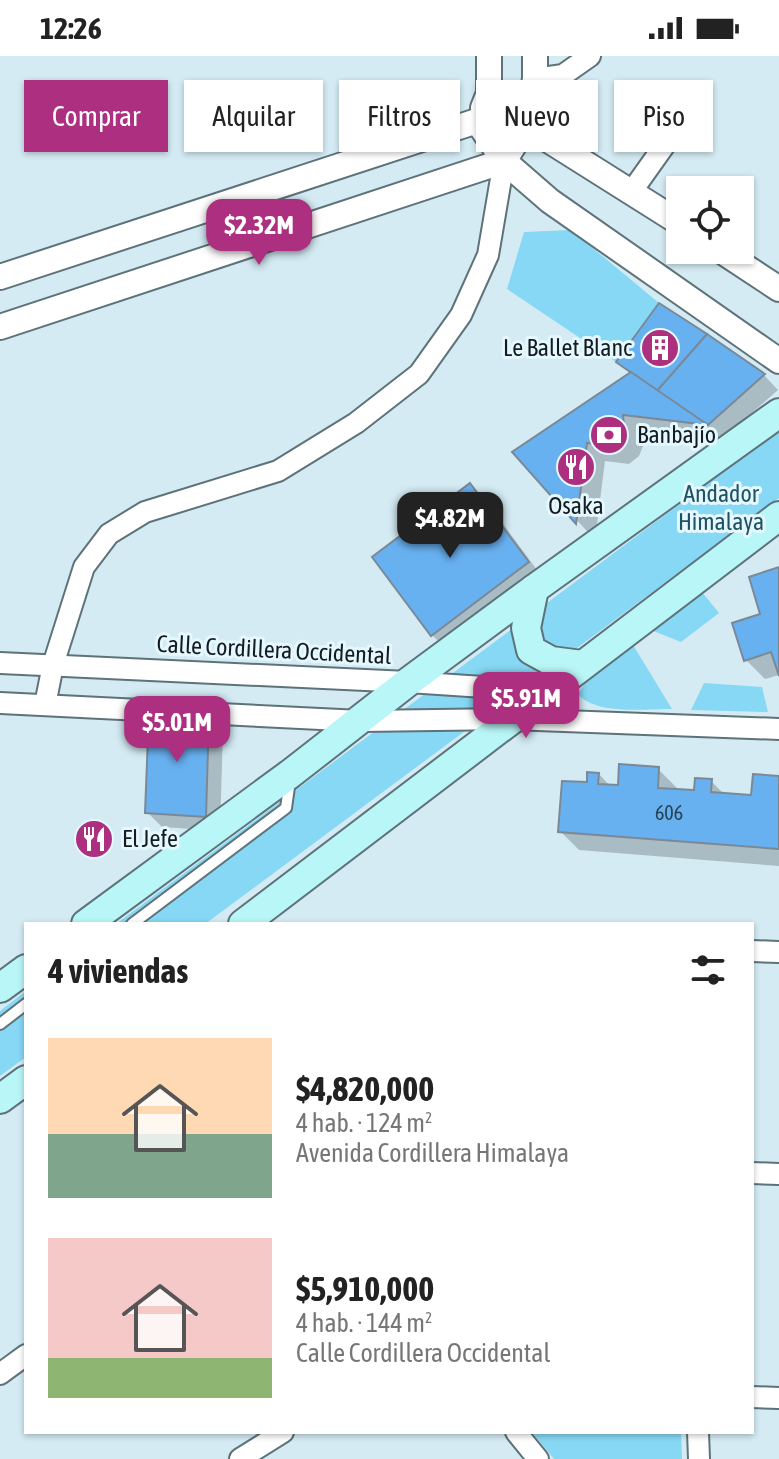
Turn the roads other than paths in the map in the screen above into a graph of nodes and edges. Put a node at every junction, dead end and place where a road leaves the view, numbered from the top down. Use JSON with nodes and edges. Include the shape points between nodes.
{"nodes":[{"id":1,"x":489,"y":56,"type":"edge"},
{"id":2,"x":590,"y":56,"type":"edge"},
{"id":3,"x":535,"y":67,"type":"edge"},
{"id":4,"x":489,"y":80,"type":"edge"},
{"id":5,"x":476,"y":121,"type":"edge"},
{"id":6,"x":498,"y":152,"type":"edge"},
{"id":7,"x":510,"y":152,"type":"edge"},
{"id":8,"x":568,"y":152,"type":"edge"},
{"id":9,"x":660,"y":152,"type":"edge"},
{"id":10,"x":504,"y":161,"type":"junction"},
{"id":11,"x":632,"y":191,"type":"junction"},
{"id":12,"x":666,"y":214,"type":"edge"},
{"id":13,"x":741,"y":264,"type":"edge"},
{"id":14,"x":0,"y":277,"type":"edge"},
{"id":15,"x":779,"y":289,"type":"edge"},
{"id":16,"x":0,"y":327,"type":"edge"},
{"id":17,"x":779,"y":361,"type":"edge"},
{"id":18,"x":779,"y":413,"type":"edge"},
{"id":19,"x":779,"y":516,"type":"edge"},
{"id":20,"x":534,"y":589,"type":"junction"},
{"id":21,"x":0,"y":663,"type":"edge"},
{"id":22,"x":53,"y":665,"type":"junction"},
{"id":23,"x":582,"y":665,"type":"junction"},
{"id":24,"x":408,"y":682,"type":"junction"},
{"id":25,"x":546,"y":691,"type":"junction"},
{"id":26,"x":0,"y":703,"type":"edge"},
{"id":27,"x":45,"y":705,"type":"junction"},
{"id":28,"x":511,"y":719,"type":"junction"},
{"id":29,"x":361,"y":721,"type":"junction"},
{"id":30,"x":779,"y":729,"type":"edge"},
{"id":31,"x":290,"y":774,"type":"junction"},
{"id":32,"x":89,"y":922,"type":"edge"},
{"id":33,"x":135,"y":922,"type":"edge"},
{"id":34,"x":246,"y":922,"type":"edge"},
{"id":35,"x":754,"y":951,"type":"edge"},
{"id":36,"x":779,"y":952,"type":"edge"},
{"id":37,"x":24,"y":970,"type":"edge"},
{"id":38,"x":0,"y":988,"type":"edge"},
{"id":39,"x":24,"y":1006,"type":"edge"},
{"id":40,"x":0,"y":1024,"type":"edge"},
{"id":41,"x":24,"y":1081,"type":"edge"},
{"id":42,"x":0,"y":1099,"type":"edge"},
{"id":43,"x":754,"y":1173,"type":"edge"},
{"id":44,"x":779,"y":1174,"type":"edge"},
{"id":45,"x":24,"y":1356,"type":"edge"},
{"id":46,"x":0,"y":1374,"type":"edge"},
{"id":47,"x":754,"y":1397,"type":"edge"},
{"id":48,"x":779,"y":1398,"type":"edge"},
{"id":49,"x":280,"y":1434,"type":"edge"},
{"id":50,"x":518,"y":1434,"type":"edge"},
{"id":51,"x":698,"y":1434,"type":"edge"},
{"id":52,"x":252,"y":1455,"type":"edge"},
{"id":53,"x":538,"y":1459,"type":"edge"},
{"id":54,"x":699,"y":1459,"type":"edge"}],
"edges":[{"from":1,"to":4,"type":"street"},
{"from":2,"to":3,"type":"street","via":[[563,75]]},
{"from":5,"to":14,"type":"street"},
{"from":6,"to":10,"type":"street"},
{"from":7,"to":10,"type":"street"},
{"from":8,"to":11,"type":"street"},
{"from":9,"to":11,"type":"street"},
{"from":10,"to":16,"type":"street"},
{"from":10,"to":17,"type":"street","via":[[550,201]]},
{"from":10,"to":22,"type":"street","via":[[488,255],[461,315],[419,374],[356,423],[278,471],[145,512],[109,534],[84,567]]},
{"from":11,"to":12,"type":"street"},
{"from":13,"to":15,"type":"street"},
{"from":18,"to":20,"type":"main road"},
{"from":19,"to":23,"type":"main road"},
{"from":20,"to":23,"type":"main road","via":[[526,628],[531,650],[551,661]]},
{"from":20,"to":24,"type":"main road"},
{"from":21,"to":22,"type":"street","name":"Calle Cordillera Occidental"},
{"from":22,"to":24,"type":"street","name":"Calle Cordillera Occidental"},
{"from":22,"to":27,"type":"street"},
{"from":23,"to":25,"type":"main road"},
{"from":24,"to":25,"type":"street","name":"Calle Cordillera Occidental"},
{"from":24,"to":29,"type":"main road"},
{"from":25,"to":28,"type":"main road"},
{"from":26,"to":27,"type":"street"},
{"from":27,"to":29,"type":"street"},
{"from":28,"to":29,"type":"street"},
{"from":28,"to":30,"type":"street"},
{"from":28,"to":34,"type":"main road"},
{"from":29,"to":31,"type":"main road"},
{"from":31,"to":32,"type":"main road"},
{"from":31,"to":33,"type":"lane","via":[[286,808]]},
{"from":35,"to":36,"type":"street"},
{"from":37,"to":38,"type":"main road"},
{"from":39,"to":40,"type":"lane"},
{"from":41,"to":42,"type":"main road"},
{"from":43,"to":44,"type":"street"},
{"from":45,"to":46,"type":"street"},
{"from":47,"to":48,"type":"street"},
{"from":49,"to":52,"type":"street"},
{"from":50,"to":53,"type":"street"},
{"from":51,"to":54,"type":"street"}]}
